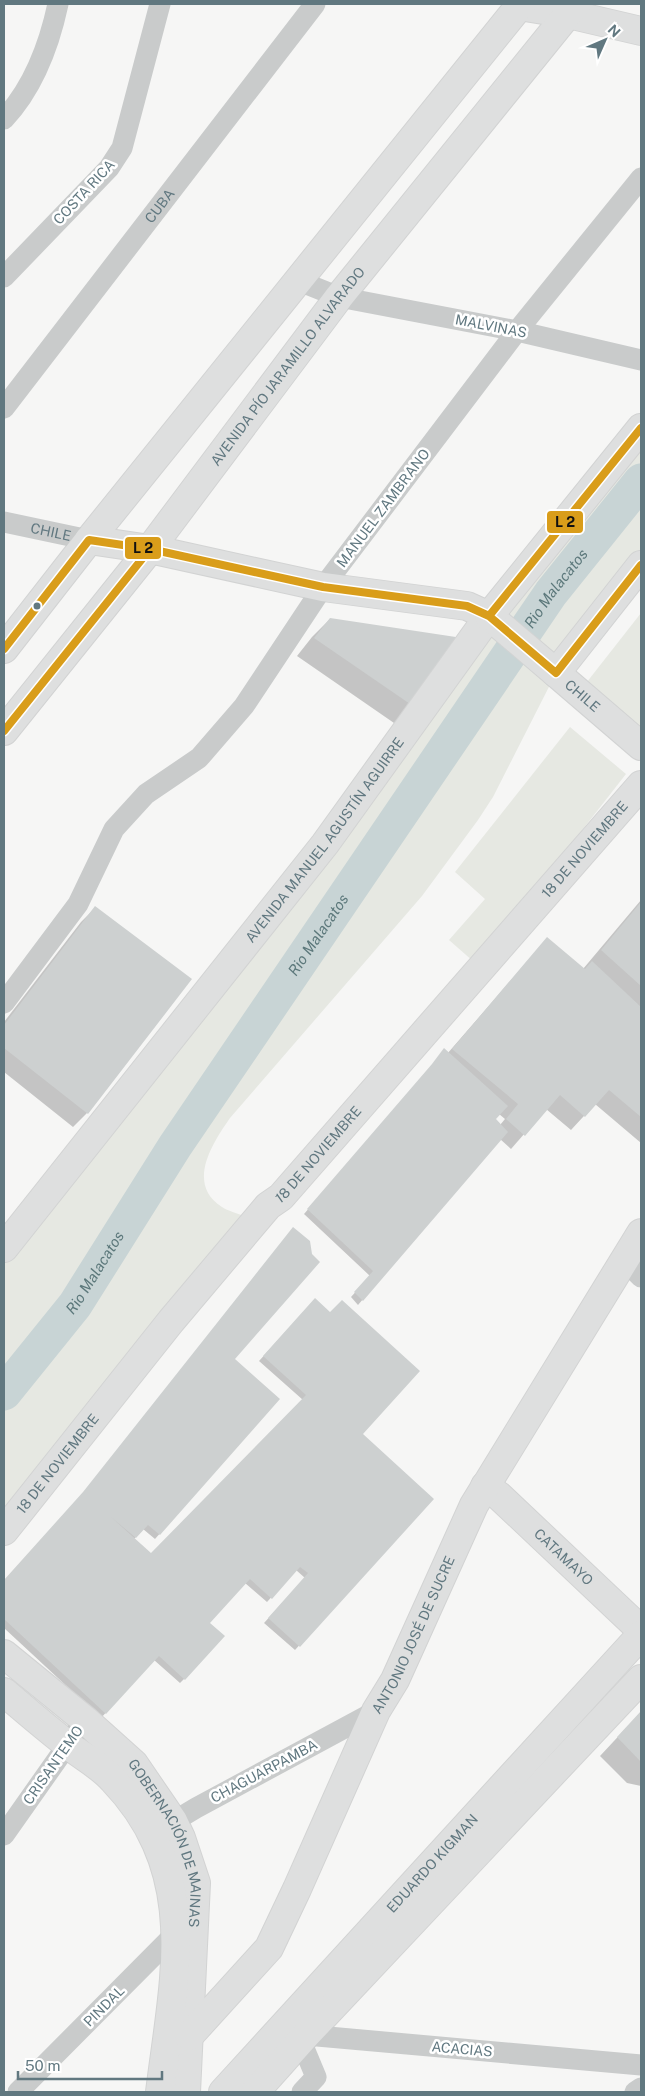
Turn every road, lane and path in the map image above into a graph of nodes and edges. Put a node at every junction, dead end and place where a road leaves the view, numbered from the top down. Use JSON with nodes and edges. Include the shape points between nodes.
{"nodes":[{"id":1,"x":58,"y":4,"type":"edge"},
{"id":2,"x":160,"y":4,"type":"edge"},
{"id":3,"x":315,"y":4,"type":"edge"},
{"id":4,"x":514,"y":5,"type":"edge"},
{"id":5,"x":572,"y":9,"type":"edge"},
{"id":6,"x":641,"y":31,"type":"edge"},
{"id":7,"x":4,"y":119,"type":"edge"},
{"id":8,"x":641,"y":178,"type":"edge"},
{"id":9,"x":4,"y":277,"type":"edge"},
{"id":10,"x":299,"y":281,"type":"junction"},
{"id":11,"x":339,"y":297,"type":"junction"},
{"id":12,"x":517,"y":331,"type":"junction"},
{"id":13,"x":641,"y":360,"type":"edge"},
{"id":14,"x":4,"y":408,"type":"edge"},
{"id":15,"x":641,"y":428,"type":"edge"},
{"id":16,"x":4,"y":522,"type":"edge"},
{"id":17,"x":89,"y":540,"type":"junction"},
{"id":18,"x":150,"y":549,"type":"junction"},
{"id":19,"x":641,"y":565,"type":"edge"},
{"id":20,"x":323,"y":588,"type":"junction"},
{"id":21,"x":494,"y":620,"type":"junction"},
{"id":22,"x":4,"y":649,"type":"edge"},
{"id":23,"x":552,"y":670,"type":"junction"},
{"id":24,"x":4,"y":731,"type":"edge"},
{"id":25,"x":641,"y":746,"type":"edge"},
{"id":26,"x":641,"y":785,"type":"edge"},
{"id":27,"x":4,"y":1003,"type":"edge"},
{"id":28,"x":641,"y":1233,"type":"edge"},
{"id":29,"x":4,"y":1248,"type":"edge"},
{"id":30,"x":633,"y":1269,"type":"edge"},
{"id":31,"x":485,"y":1486,"type":"junction"},
{"id":32,"x":4,"y":1531,"type":"edge"},
{"id":33,"x":641,"y":1630,"type":"edge"},
{"id":34,"x":641,"y":1635,"type":"edge"},
{"id":35,"x":4,"y":1654,"type":"edge"},
{"id":36,"x":641,"y":1679,"type":"edge"},
{"id":37,"x":4,"y":1692,"type":"edge"},
{"id":38,"x":376,"y":1711,"type":"junction"},
{"id":39,"x":84,"y":1720,"type":"junction"},
{"id":40,"x":66,"y":1744,"type":"junction"},
{"id":41,"x":163,"y":1828,"type":"junction"},
{"id":42,"x":4,"y":1835,"type":"edge"},
{"id":43,"x":186,"y":1929,"type":"junction"},
{"id":44,"x":189,"y":2036,"type":"junction"},
{"id":45,"x":297,"y":2036,"type":"junction"},
{"id":46,"x":641,"y":2065,"type":"edge"},
{"id":47,"x":641,"y":2088,"type":"edge"},
{"id":48,"x":18,"y":2092,"type":"edge"},
{"id":49,"x":160,"y":2092,"type":"edge"},
{"id":50,"x":186,"y":2092,"type":"edge"},
{"id":51,"x":223,"y":2092,"type":"edge"},
{"id":52,"x":255,"y":2092,"type":"edge"},
{"id":53,"x":284,"y":2092,"type":"edge"},
{"id":54,"x":302,"y":2092,"type":"edge"},
{"id":55,"x":635,"y":2092,"type":"edge"}],
"edges":[{"from":1,"to":7,"type":"street","via":[[53,29],[34,78]]},
{"from":2,"to":9,"type":"street","name":"COSTA RICA","via":[[117,157]]},
{"from":3,"to":14,"type":"street","name":"CUBA"},
{"from":4,"to":5,"type":"main road"},
{"from":4,"to":10,"type":"main road"},
{"from":5,"to":6,"type":"main road"},
{"from":5,"to":11,"type":"main road","name":"AVENIDA PÍO JARAMILLO ALVARADO"},
{"from":8,"to":12,"type":"street","name":"MANUEL ZAMBRANO"},
{"from":10,"to":11,"type":"street","name":"MALVINAS"},
{"from":10,"to":17,"type":"main road"},
{"from":11,"to":12,"type":"street","name":"MALVINAS"},
{"from":11,"to":18,"type":"main road","name":"AVENIDA PÍO JARAMILLO ALVARADO"},
{"from":12,"to":13,"type":"street","name":"MALVINAS"},
{"from":12,"to":20,"type":"street","name":"MANUEL ZAMBRANO"},
{"from":15,"to":21,"type":"main road","name":"AVENIDA MANUEL AGUSTÍN AGUIRRE"},
{"from":16,"to":17,"type":"street","name":"CHILE"},
{"from":17,"to":18,"type":"main road","name":"CHILE"},
{"from":17,"to":22,"type":"main road"},
{"from":18,"to":20,"type":"main road","name":"CHILE"},
{"from":18,"to":24,"type":"main road","name":"AVENIDA PÍO JARAMILLO ALVARADO"},
{"from":19,"to":23,"type":"main road"},
{"from":20,"to":21,"type":"main road","name":"CHILE","via":[[467,606]]},
{"from":20,"to":27,"type":"street","name":"MANUEL ZAMBRANO","via":[[244,706],[198,758],[146,794],[114,829],[78,904]]},
{"from":21,"to":23,"type":"main road","name":"CHILE"},
{"from":21,"to":29,"type":"main road","name":"AVENIDA MANUEL AGUSTÍN AGUIRRE","via":[[325,844]]},
{"from":23,"to":25,"type":"main road","name":"CHILE"},
{"from":26,"to":32,"type":"main road","name":"18 DE NOVIEMBRE","via":[[262,1214],[171,1321]]},
{"from":28,"to":30,"type":"main road","name":"ANTONIO JOSÉ DE SUCRE"},
{"from":30,"to":31,"type":"main road","name":"ANTONIO JOSÉ DE SUCRE"},
{"from":31,"to":33,"type":"main road","name":"CATAMAYO"},
{"from":31,"to":38,"type":"main road","name":"ANTONIO JOSÉ DE SUCRE","via":[[395,1680]]},
{"from":34,"to":45,"type":"main road","name":"EDUARDO KIGMAN"},
{"from":35,"to":39,"type":"main road","name":"GOBERNACIÓN DE MAINAS"},
{"from":36,"to":45,"type":"main road","name":"EDUARDO KIGMAN"},
{"from":37,"to":40,"type":"main road","name":"GOBERNACIÓN DE MAINAS"},
{"from":38,"to":41,"type":"street","name":"CHAGUARPAMBA"},
{"from":38,"to":44,"type":"main road","name":"ANTONIO JOSÉ DE SUCRE","via":[[269,1948]]},
{"from":39,"to":40,"type":"street","name":"CRISANTEMO"},
{"from":39,"to":41,"type":"main road","name":"GOBERNACIÓN DE MAINAS","via":[[134,1764]]},
{"from":40,"to":41,"type":"main road","name":"GOBERNACIÓN DE MAINAS","via":[[112,1778],[137,1809]]},
{"from":40,"to":42,"type":"street","name":"CRISANTEMO"},
{"from":41,"to":43,"type":"main road","name":"GOBERNACIÓN DE MAINAS","via":[[196,1883]]},
{"from":43,"to":44,"type":"main road","name":"GOBERNACIÓN DE MAINAS"},
{"from":43,"to":48,"type":"street","name":"PINDAL"},
{"from":43,"to":49,"type":"main road","name":"GOBERNACIÓN DE MAINAS","via":[[170,2011]]},
{"from":44,"to":50,"type":"main road","name":"GOBERNACIÓN DE MAINAS"},
{"from":45,"to":46,"type":"street","name":"ACACIAS"},
{"from":45,"to":51,"type":"main road","name":"EDUARDO KIGMAN"},
{"from":45,"to":52,"type":"main road","name":"EDUARDO KIGMAN"},
{"from":45,"to":53,"type":"street","via":[[304,2071]]},
{"from":45,"to":54,"type":"street","via":[[316,2077]]},
{"from":47,"to":55,"type":"street"}]}
